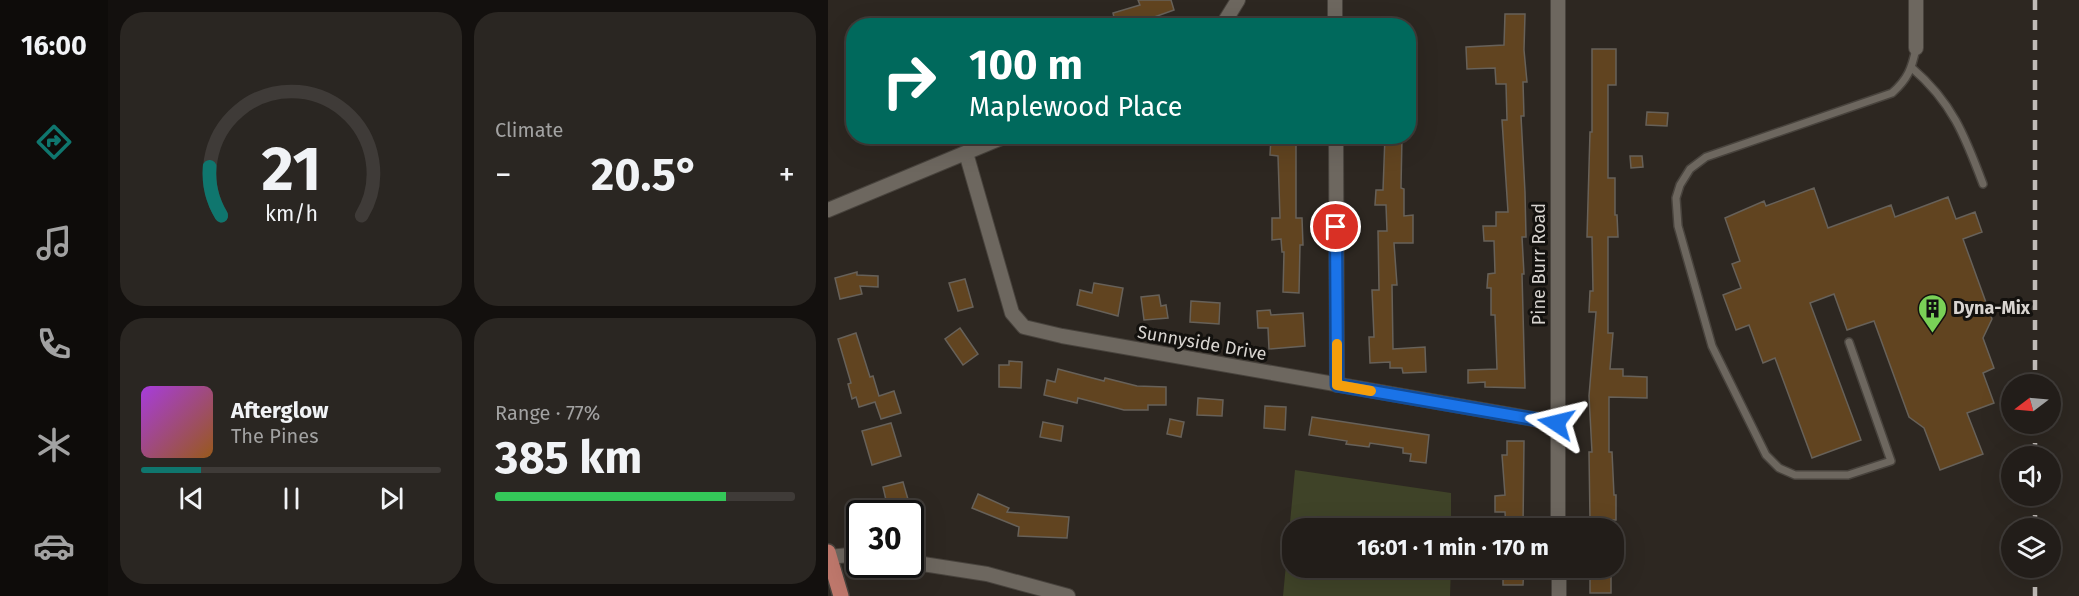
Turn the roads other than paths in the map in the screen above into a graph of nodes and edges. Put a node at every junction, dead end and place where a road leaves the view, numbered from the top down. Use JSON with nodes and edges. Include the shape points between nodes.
{"nodes":[{"id":1,"x":1238,"y":0,"type":"edge"},
{"id":2,"x":1335,"y":0,"type":"edge"},
{"id":3,"x":1558,"y":0,"type":"edge"},
{"id":4,"x":1916,"y":0,"type":"edge"},
{"id":5,"x":1227,"y":18,"type":"edge"},
{"id":6,"x":1335,"y":18,"type":"edge"},
{"id":7,"x":1916,"y":48,"type":"joint"},
{"id":8,"x":1912,"y":68,"type":"junction"},
{"id":9,"x":987,"y":144,"type":"edge"},
{"id":10,"x":1336,"y":144,"type":"edge"},
{"id":11,"x":966,"y":153,"type":"junction"},
{"id":12,"x":1983,"y":184,"type":"dead end"},
{"id":13,"x":828,"y":210,"type":"edge"},
{"id":14,"x":1849,"y":342,"type":"dead end"},
{"id":15,"x":1337,"y":385,"type":"junction"},
{"id":16,"x":1556,"y":423,"type":"junction"},
{"id":17,"x":1558,"y":518,"type":"edge"},
{"id":18,"x":846,"y":554,"type":"edge"},
{"id":19,"x":828,"y":555,"type":"edge"},
{"id":20,"x":924,"y":564,"type":"edge"},
{"id":21,"x":1559,"y":578,"type":"edge"},
{"id":22,"x":841,"y":596,"type":"edge"},
{"id":23,"x":1068,"y":596,"type":"edge"},
{"id":24,"x":1559,"y":596,"type":"edge"}],
"edges":[{"from":1,"to":5,"type":"street"},
{"from":2,"to":6,"type":"street"},
{"from":3,"to":16,"type":"street","name":"Pine Burr Road"},
{"from":4,"to":7,"type":"street"},
{"from":7,"to":8,"type":"lane"},
{"from":8,"to":12,"type":"lane","via":[[1934,87],[1953,113]]},
{"from":8,"to":14,"type":"lane","via":[[1892,93],[1876,100],[1706,157],[1684,177],[1676,198],[1678,226],[1712,346],[1766,455],[1787,473],[1848,475],[1891,461]]},
{"from":9,"to":11,"type":"street"},
{"from":10,"to":15,"type":"street"},
{"from":11,"to":13,"type":"street"},
{"from":11,"to":15,"type":"street","name":"Sunnyside Drive","via":[[1012,313],[1024,327]]},
{"from":15,"to":16,"type":"street","name":"Sunnyside Drive"},
{"from":16,"to":17,"type":"street","name":"Pine Burr Road"},
{"from":18,"to":19,"type":"street"},
{"from":19,"to":22,"type":"main road"},
{"from":20,"to":23,"type":"street","via":[[1002,578]]},
{"from":21,"to":24,"type":"street"}]}
